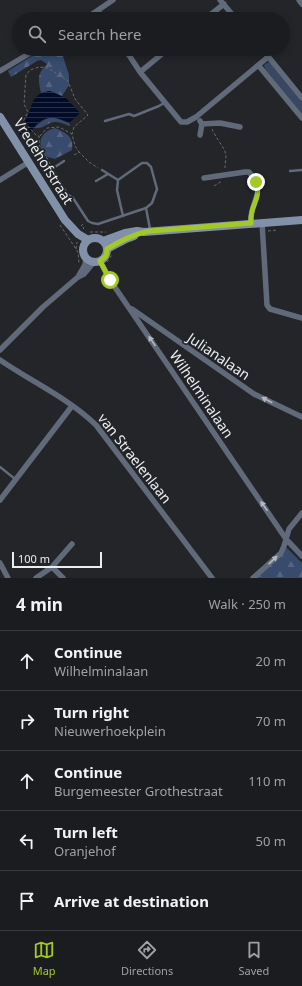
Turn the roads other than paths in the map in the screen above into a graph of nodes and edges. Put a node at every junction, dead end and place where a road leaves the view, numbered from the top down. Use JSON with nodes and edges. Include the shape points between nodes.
{"nodes":[{"id":1,"x":113,"y":0,"type":"edge"},
{"id":2,"x":299,"y":0,"type":"edge"},
{"id":3,"x":222,"y":2,"type":"edge"},
{"id":4,"x":302,"y":4,"type":"edge"},
{"id":5,"x":98,"y":11,"type":"edge"},
{"id":6,"x":212,"y":12,"type":"edge"},
{"id":7,"x":230,"y":12,"type":"edge"},
{"id":8,"x":25,"y":56,"type":"edge"},
{"id":9,"x":130,"y":56,"type":"edge"},
{"id":10,"x":159,"y":56,"type":"edge"},
{"id":11,"x":268,"y":57,"type":"joint"},
{"id":12,"x":259,"y":66,"type":"junction"},
{"id":13,"x":0,"y":71,"type":"edge"},
{"id":14,"x":140,"y":72,"type":"junction"},
{"id":15,"x":302,"y":98,"type":"edge"},
{"id":16,"x":165,"y":103,"type":"junction"},
{"id":17,"x":0,"y":117,"type":"edge"},
{"id":18,"x":196,"y":117,"type":"junction"},
{"id":19,"x":302,"y":118,"type":"edge"},
{"id":20,"x":105,"y":121,"type":"dead end"},
{"id":21,"x":202,"y":124,"type":"junction"},
{"id":22,"x":240,"y":127,"type":"dead end"},
{"id":23,"x":200,"y":134,"type":"dead end"},
{"id":24,"x":64,"y":161,"type":"dead end"},
{"id":25,"x":29,"y":162,"type":"junction"},
{"id":26,"x":102,"y":170,"type":"road end"},
{"id":27,"x":302,"y":170,"type":"edge"},
{"id":28,"x":290,"y":171,"type":"dead end"},
{"id":29,"x":108,"y":174,"type":"junction"},
{"id":30,"x":204,"y":178,"type":"dead end"},
{"id":31,"x":0,"y":180,"type":"edge"},
{"id":32,"x":118,"y":180,"type":"junction"},
{"id":33,"x":96,"y":181,"type":"dead end"},
{"id":34,"x":146,"y":208,"type":"junction"},
{"id":35,"x":123,"y":216,"type":"junction"},
{"id":36,"x":302,"y":220,"type":"edge"},
{"id":37,"x":262,"y":222,"type":"junction"},
{"id":38,"x":251,"y":223,"type":"junction"},
{"id":39,"x":147,"y":231,"type":"junction"},
{"id":40,"x":103,"y":241,"type":"junction"},
{"id":41,"x":82,"y":246,"type":"junction"},
{"id":42,"x":111,"y":251,"type":"junction"},
{"id":43,"x":86,"y":258,"type":"junction"},
{"id":44,"x":99,"y":263,"type":"junction"},
{"id":45,"x":78,"y":277,"type":"junction"},
{"id":46,"x":128,"y":306,"type":"junction"},
{"id":47,"x":302,"y":318,"type":"edge"},
{"id":48,"x":0,"y":350,"type":"edge"},
{"id":49,"x":0,"y":360,"type":"edge"},
{"id":50,"x":72,"y":406,"type":"junction"},
{"id":51,"x":302,"y":417,"type":"edge"},
{"id":52,"x":0,"y":467,"type":"edge"},
{"id":53,"x":16,"y":480,"type":"junction"},
{"id":54,"x":0,"y":500,"type":"edge"},
{"id":55,"x":302,"y":513,"type":"edge"},
{"id":56,"x":286,"y":538,"type":"junction"},
{"id":57,"x":72,"y":544,"type":"dead end"},
{"id":58,"x":302,"y":556,"type":"edge"},
{"id":59,"x":0,"y":565,"type":"edge"},
{"id":60,"x":52,"y":567,"type":"junction"},
{"id":61,"x":8,"y":578,"type":"edge"},
{"id":62,"x":36,"y":578,"type":"edge"},
{"id":63,"x":63,"y":578,"type":"edge"},
{"id":64,"x":212,"y":578,"type":"edge"},
{"id":65,"x":253,"y":578,"type":"edge"}],
"edges":[{"from":1,"to":5,"type":"street"},
{"from":2,"to":4,"type":"street"},
{"from":3,"to":6,"type":"street"},
{"from":3,"to":7,"type":"street"},
{"from":8,"to":13,"type":"street"},
{"from":9,"to":14,"type":"street"},
{"from":10,"to":14,"type":"street"},
{"from":11,"to":12,"type":"street"},
{"from":11,"to":15,"type":"street"},
{"from":12,"to":18,"type":"street"},
{"from":12,"to":19,"type":"street"},
{"from":14,"to":16,"type":"street"},
{"from":16,"to":18,"type":"street","via":[[181,122]]},
{"from":16,"to":20,"type":"lane","via":[[134,116],[128,114]]},
{"from":17,"to":25,"type":"main road","name":"Vredehofstraat"},
{"from":18,"to":21,"type":"street"},
{"from":21,"to":22,"type":"street","via":[[228,124]]},
{"from":21,"to":23,"type":"street"},
{"from":24,"to":35,"type":"lane","via":[[52,169],[67,194],[73,198],[88,220],[98,224]]},
{"from":25,"to":31,"type":"street"},
{"from":25,"to":41,"type":"main road","name":"Vredehofstraat","via":[[65,220],[78,234]]},
{"from":26,"to":29,"type":"lane"},
{"from":27,"to":28,"type":"lane"},
{"from":29,"to":32,"type":"lane"},
{"from":29,"to":33,"type":"lane"},
{"from":30,"to":38,"type":"street","via":[[249,172],[258,189],[258,197],[251,212]]},
{"from":32,"to":34,"type":"lane","via":[[142,163],[147,163],[151,167],[157,189],[152,203]]},
{"from":32,"to":35,"type":"lane","via":[[117,190]]},
{"from":34,"to":35,"type":"lane"},
{"from":34,"to":39,"type":"lane"},
{"from":36,"to":37,"type":"main road"},
{"from":37,"to":38,"type":"main road"},
{"from":37,"to":47,"type":"street","via":[[267,305],[270,309]]},
{"from":38,"to":39,"type":"main road"},
{"from":39,"to":40,"type":"main road","via":[[137,231]]},
{"from":39,"to":42,"type":"main road","via":[[126,239]]},
{"from":40,"to":41,"type":"main road","via":[[97,238]]},
{"from":40,"to":42,"type":"main road"},
{"from":41,"to":43,"type":"main road"},
{"from":42,"to":44,"type":"main road"},
{"from":43,"to":44,"type":"main road"},
{"from":43,"to":45,"type":"street"},
{"from":44,"to":45,"type":"street"},
{"from":44,"to":46,"type":"street","name":"Wilhelminalaan"},
{"from":45,"to":48,"type":"street","via":[[43,307]]},
{"from":51,"to":46,"type":"street","name":"Julianalaan","one_way":true,"via":[[254,394]]},
{"from":56,"to":46,"type":"street","name":"Wilhelminalaan","one_way":true},
{"from":49,"to":50,"type":"street","name":"van Straelenlaan"},
{"from":50,"to":53,"type":"street"},
{"from":50,"to":64,"type":"street","name":"van Straelenlaan","via":[[103,433]]},
{"from":52,"to":53,"type":"lane"},
{"from":53,"to":54,"type":"street"},
{"from":55,"to":56,"type":"street","via":[[289,529]]},
{"from":56,"to":58,"type":"street","name":"Wilhelminalaan"},
{"from":65,"to":56,"type":"street","one_way":true,"via":[[280,553]]},
{"from":57,"to":60,"type":"street"},
{"from":59,"to":61,"type":"street"},
{"from":60,"to":62,"type":"street"},
{"from":60,"to":63,"type":"street"}]}
